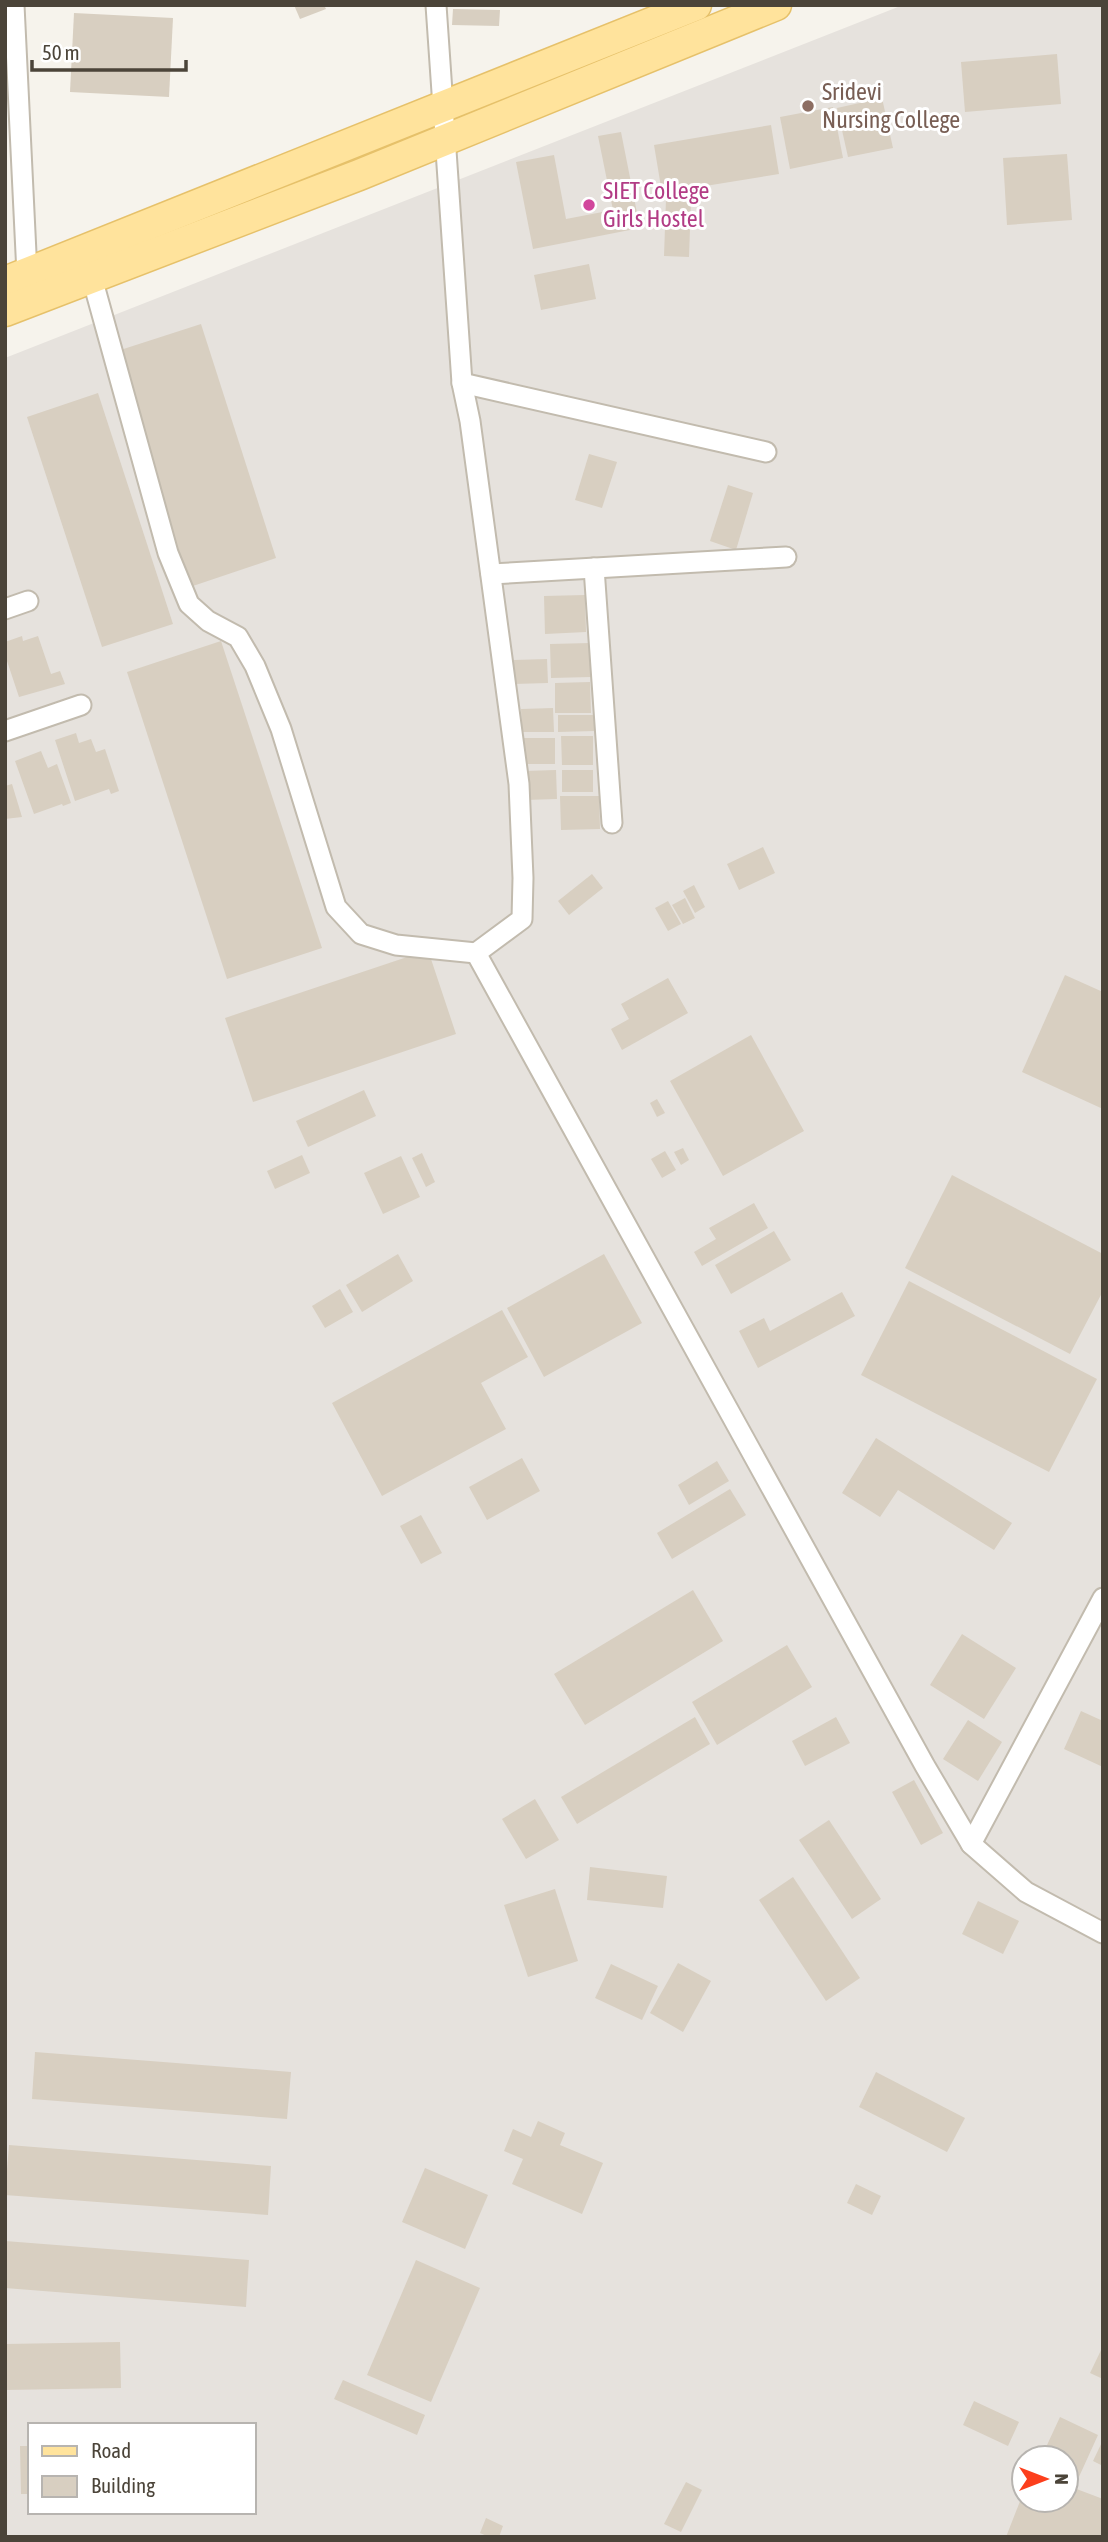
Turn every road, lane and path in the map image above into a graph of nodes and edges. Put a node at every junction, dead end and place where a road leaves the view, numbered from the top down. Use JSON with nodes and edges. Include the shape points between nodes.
{"nodes":[{"id":1,"x":14,"y":5,"type":"edge"},
{"id":2,"x":436,"y":5,"type":"edge"},
{"id":3,"x":696,"y":5,"type":"edge"},
{"id":4,"x":776,"y":5,"type":"edge"},
{"id":5,"x":442,"y":107,"type":"junction"},
{"id":6,"x":446,"y":139,"type":"junction"},
{"id":7,"x":88,"y":264,"type":"junction"},
{"id":8,"x":16,"y":278,"type":"edge"},
{"id":9,"x":5,"y":311,"type":"edge"},
{"id":10,"x":462,"y":383,"type":"junction"},
{"id":11,"x":766,"y":452,"type":"dead end"},
{"id":12,"x":786,"y":557,"type":"dead end"},
{"id":13,"x":594,"y":568,"type":"junction"},
{"id":14,"x":491,"y":574,"type":"junction"},
{"id":15,"x":28,"y":601,"type":"dead end"},
{"id":16,"x":5,"y":609,"type":"edge"},
{"id":17,"x":81,"y":705,"type":"dead end"},
{"id":18,"x":5,"y":731,"type":"edge"},
{"id":19,"x":612,"y":822,"type":"dead end"},
{"id":20,"x":476,"y":953,"type":"junction"},
{"id":21,"x":1103,"y":1598,"type":"edge"},
{"id":22,"x":971,"y":1844,"type":"junction"},
{"id":23,"x":1103,"y":1933,"type":"edge"}],
"edges":[{"from":1,"to":8,"type":"street"},
{"from":2,"to":5,"type":"street"},
{"from":3,"to":5,"type":"main road"},
{"from":4,"to":6,"type":"main road"},
{"from":5,"to":6,"type":"street"},
{"from":5,"to":7,"type":"main road"},
{"from":6,"to":7,"type":"main road"},
{"from":6,"to":10,"type":"street"},
{"from":7,"to":8,"type":"main road"},
{"from":7,"to":9,"type":"main road"},
{"from":7,"to":20,"type":"street","via":[[168,553],[189,604],[238,637],[255,666],[281,729],[336,907],[361,934],[396,945]]},
{"from":10,"to":11,"type":"street"},
{"from":10,"to":14,"type":"street"},
{"from":12,"to":13,"type":"street"},
{"from":13,"to":14,"type":"street"},
{"from":13,"to":19,"type":"street"},
{"from":14,"to":20,"type":"street","via":[[519,784],[522,919]]},
{"from":15,"to":16,"type":"street"},
{"from":17,"to":18,"type":"street"},
{"from":20,"to":22,"type":"street"},
{"from":21,"to":22,"type":"street"},
{"from":22,"to":23,"type":"street","via":[[1026,1892]]}]}
